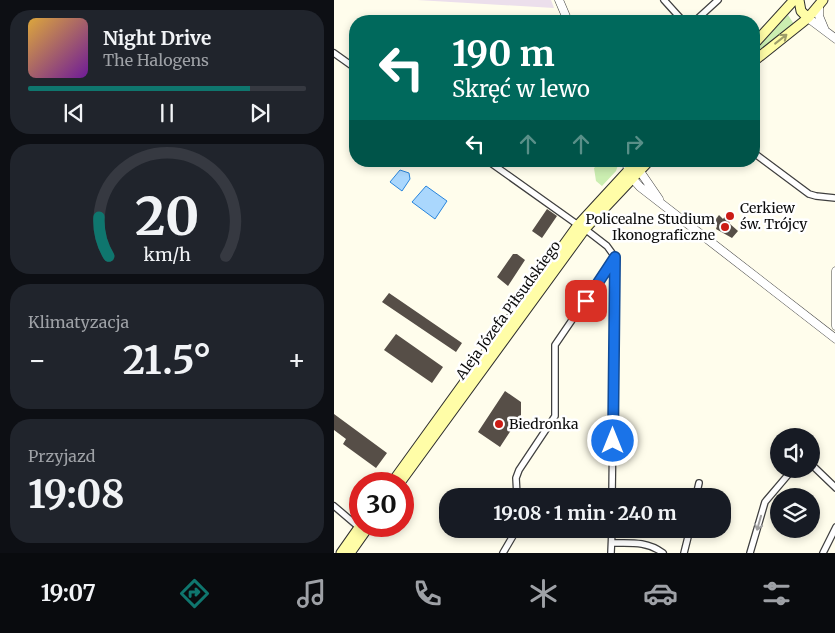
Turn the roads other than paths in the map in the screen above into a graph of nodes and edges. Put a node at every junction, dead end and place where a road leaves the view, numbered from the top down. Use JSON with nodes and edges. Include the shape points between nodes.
{"nodes":[{"id":1,"x":559,"y":0,"type":"edge"},
{"id":2,"x":664,"y":0,"type":"edge"},
{"id":3,"x":718,"y":0,"type":"edge"},
{"id":4,"x":794,"y":0,"type":"edge"},
{"id":5,"x":799,"y":0,"type":"edge"},
{"id":6,"x":821,"y":3,"type":"edge"},
{"id":7,"x":565,"y":15,"type":"edge"},
{"id":8,"x":678,"y":15,"type":"edge"},
{"id":9,"x":702,"y":15,"type":"edge"},
{"id":10,"x":808,"y":18,"type":"junction"},
{"id":11,"x":824,"y":28,"type":"junction"},
{"id":12,"x":760,"y":37,"type":"edge"},
{"id":13,"x":835,"y":39,"type":"edge"},
{"id":14,"x":334,"y":53,"type":"edge"},
{"id":15,"x":760,"y":56,"type":"edge"},
{"id":16,"x":349,"y":64,"type":"edge"},
{"id":17,"x":760,"y":157,"type":"edge"},
{"id":18,"x":496,"y":167,"type":"edge"},
{"id":19,"x":633,"y":167,"type":"edge"},
{"id":20,"x":835,"y":198,"type":"edge"},
{"id":21,"x":581,"y":227,"type":"junction"},
{"id":22,"x":615,"y":257,"type":"junction"},
{"id":23,"x":835,"y":271,"type":"edge"},
{"id":24,"x":835,"y":326,"type":"edge"},
{"id":25,"x":835,"y":339,"type":"edge"},
{"id":26,"x":400,"y":472,"type":"edge"},
{"id":27,"x":407,"y":472,"type":"edge"},
{"id":28,"x":820,"y":473,"type":"edge"},
{"id":29,"x":785,"y":478,"type":"edge"},
{"id":30,"x":699,"y":483,"type":"dead end"},
{"id":31,"x":516,"y":488,"type":"edge"},
{"id":32,"x":612,"y":488,"type":"edge"},
{"id":33,"x":698,"y":488,"type":"edge"},
{"id":34,"x":835,"y":488,"type":"edge"},
{"id":35,"x":334,"y":506,"type":"edge"},
{"id":36,"x":349,"y":517,"type":"edge"},
{"id":37,"x":835,"y":527,"type":"edge"},
{"id":38,"x":356,"y":537,"type":"edge"},
{"id":39,"x":359,"y":537,"type":"edge"},
{"id":40,"x":512,"y":538,"type":"edge"},
{"id":41,"x":612,"y":538,"type":"edge"},
{"id":42,"x":688,"y":538,"type":"edge"},
{"id":43,"x":612,"y":543,"type":"junction"},
{"id":44,"x":341,"y":553,"type":"edge"},
{"id":45,"x":350,"y":553,"type":"edge"},
{"id":46,"x":503,"y":553,"type":"edge"},
{"id":47,"x":611,"y":553,"type":"edge"},
{"id":48,"x":663,"y":553,"type":"edge"},
{"id":49,"x":684,"y":553,"type":"edge"},
{"id":50,"x":750,"y":553,"type":"edge"},
{"id":51,"x":823,"y":553,"type":"edge"}],
"edges":[{"from":1,"to":7,"type":"street"},
{"from":2,"to":8,"type":"street"},
{"from":3,"to":9,"type":"street"},
{"from":4,"to":12,"type":"main road"},
{"from":5,"to":10,"type":"main road"},
{"from":6,"to":10,"type":"main road"},
{"from":6,"to":11,"type":"street","via":[[819,16]]},
{"from":10,"to":11,"type":"street"},
{"from":15,"to":10,"type":"main road","one_way":true},
{"from":11,"to":13,"type":"street"},
{"from":14,"to":16,"type":"street"},
{"from":17,"to":20,"type":"street","via":[[810,194]]},
{"from":18,"to":21,"type":"street"},
{"from":19,"to":21,"type":"main road","name":"Aleja Józefa Piłsudskiego"},
{"from":19,"to":25,"type":"street","via":[[640,187]]},
{"from":21,"to":22,"type":"street","via":[[607,246]]},
{"from":21,"to":26,"type":"main road","name":"Aleja Józefa Piłsudskiego"},
{"from":21,"to":27,"type":"main road","name":"Aleja Józefa Piłsudskiego"},
{"from":22,"to":31,"type":"street","via":[[555,345],[555,416],[519,470]]},
{"from":22,"to":32,"type":"street"},
{"from":23,"to":24,"type":"street"},
{"from":28,"to":34,"type":"street"},
{"from":29,"to":50,"type":"street","one_way":true,"via":[[765,502]]},
{"from":30,"to":33,"type":"street"},
{"from":35,"to":36,"type":"street"},
{"from":37,"to":51,"type":"street"},
{"from":38,"to":44,"type":"main road"},
{"from":39,"to":45,"type":"main road"},
{"from":40,"to":46,"type":"street"},
{"from":41,"to":43,"type":"street"},
{"from":42,"to":49,"type":"street"},
{"from":43,"to":47,"type":"street"},
{"from":43,"to":48,"type":"street","via":[[643,543]]}]}
